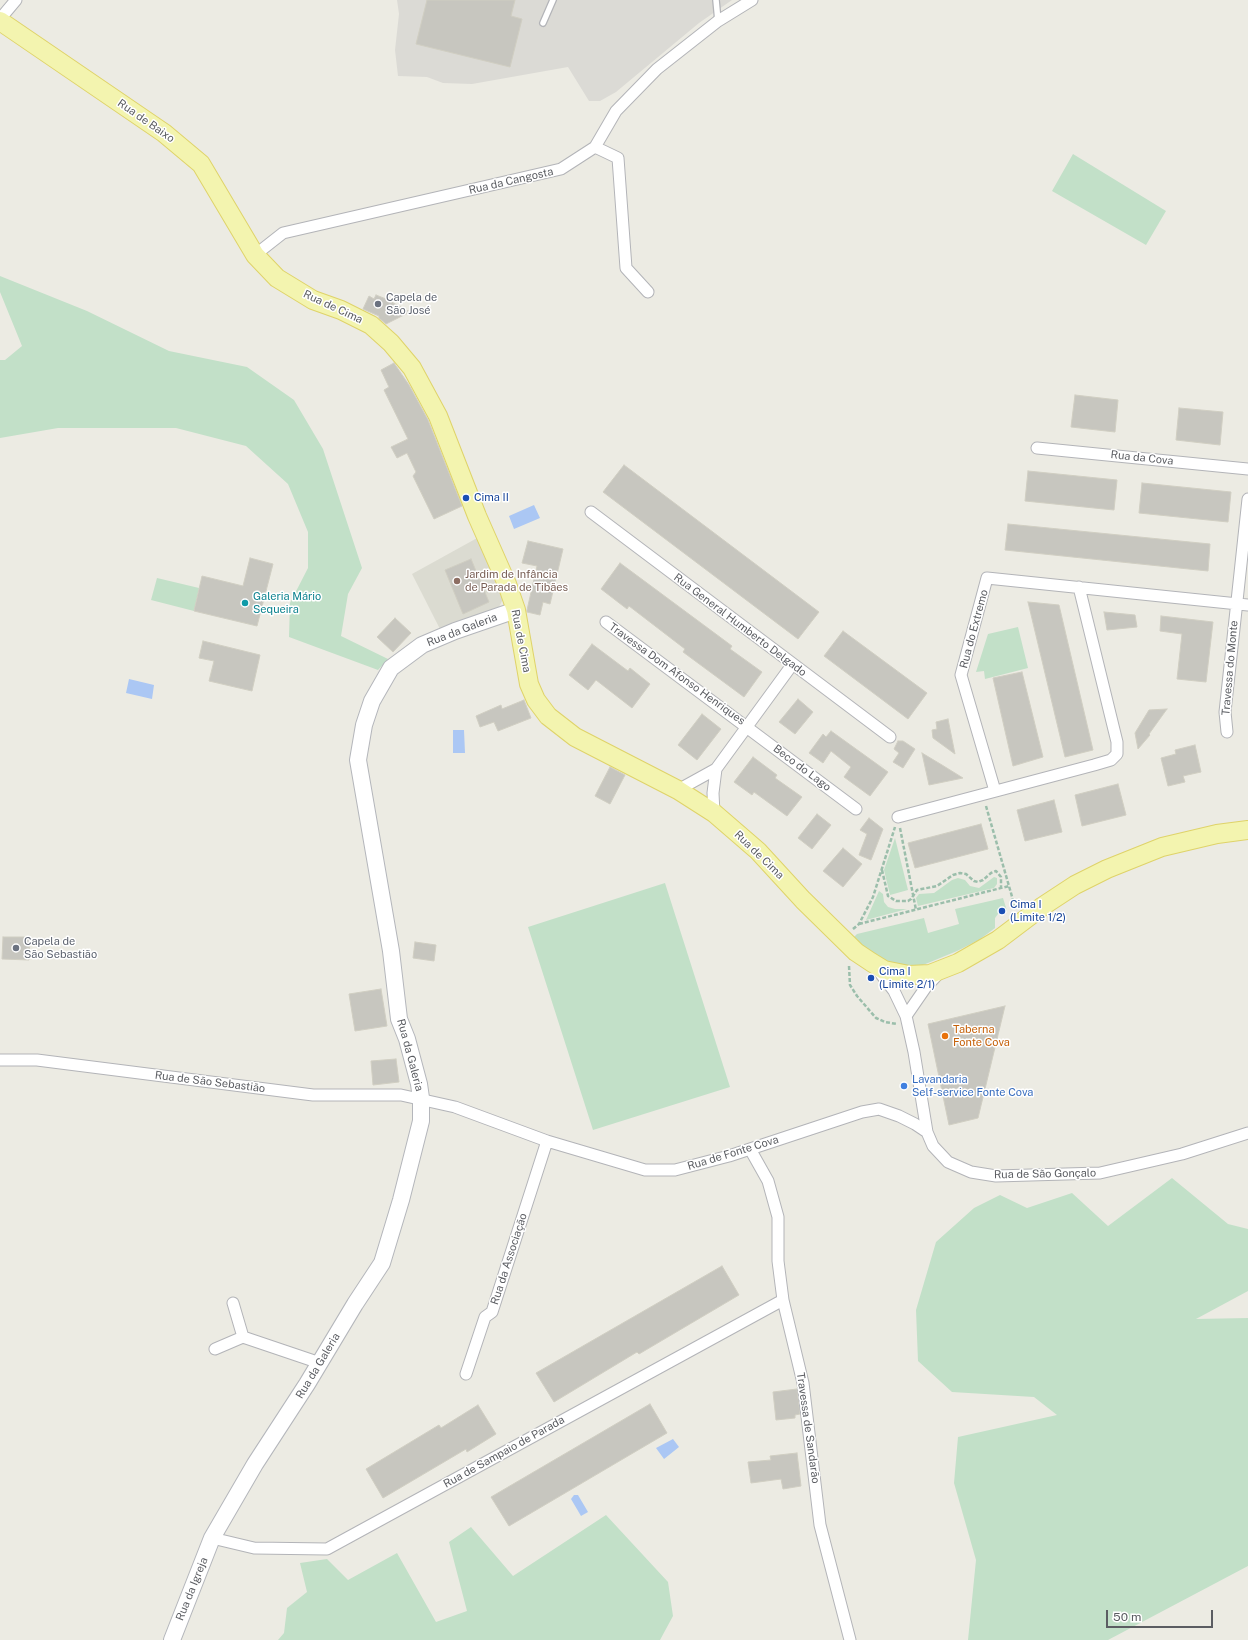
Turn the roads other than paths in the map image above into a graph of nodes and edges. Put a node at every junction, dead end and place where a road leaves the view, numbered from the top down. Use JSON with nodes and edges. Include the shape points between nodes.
{"nodes":[{"id":1,"x":16,"y":0,"type":"edge"},
{"id":2,"x":553,"y":0,"type":"edge"},
{"id":3,"x":716,"y":0,"type":"edge"},
{"id":4,"x":752,"y":0,"type":"edge"},
{"id":5,"x":0,"y":20,"type":"edge"},
{"id":6,"x":718,"y":21,"type":"junction"},
{"id":7,"x":543,"y":23,"type":"dead end"},
{"id":8,"x":595,"y":147,"type":"junction"},
{"id":9,"x":255,"y":255,"type":"junction"},
{"id":10,"x":648,"y":292,"type":"dead end"},
{"id":11,"x":1037,"y":448,"type":"dead end"},
{"id":12,"x":1248,"y":469,"type":"edge"},
{"id":13,"x":1248,"y":499,"type":"edge"},
{"id":14,"x":591,"y":512,"type":"dead end"},
{"id":15,"x":1079,"y":587,"type":"junction"},
{"id":16,"x":1236,"y":604,"type":"junction"},
{"id":17,"x":1248,"y":605,"type":"edge"},
{"id":18,"x":516,"y":610,"type":"junction"},
{"id":19,"x":606,"y":622,"type":"dead end"},
{"id":20,"x":792,"y":665,"type":"junction"},
{"id":21,"x":748,"y":727,"type":"junction"},
{"id":22,"x":1227,"y":732,"type":"dead end"},
{"id":23,"x":890,"y":737,"type":"dead end"},
{"id":24,"x":716,"y":769,"type":"junction"},
{"id":25,"x":678,"y":790,"type":"junction"},
{"id":26,"x":995,"y":791,"type":"junction"},
{"id":27,"x":856,"y":809,"type":"dead end"},
{"id":28,"x":714,"y":813,"type":"junction"},
{"id":29,"x":898,"y":817,"type":"road end"},
{"id":30,"x":1248,"y":830,"type":"edge"},
{"id":31,"x":871,"y":962,"type":"junction"},
{"id":32,"x":942,"y":970,"type":"junction"},
{"id":33,"x":907,"y":1020,"type":"junction"},
{"id":34,"x":0,"y":1060,"type":"edge"},
{"id":35,"x":421,"y":1098,"type":"junction"},
{"id":36,"x":927,"y":1132,"type":"junction"},
{"id":37,"x":1248,"y":1133,"type":"edge"},
{"id":38,"x":547,"y":1141,"type":"junction"},
{"id":39,"x":750,"y":1149,"type":"junction"},
{"id":40,"x":783,"y":1300,"type":"junction"},
{"id":41,"x":233,"y":1303,"type":"dead end"},
{"id":42,"x":244,"y":1337,"type":"junction"},
{"id":43,"x":215,"y":1349,"type":"dead end"},
{"id":44,"x":320,"y":1363,"type":"junction"},
{"id":45,"x":466,"y":1374,"type":"dead end"},
{"id":46,"x":212,"y":1538,"type":"junction"},
{"id":47,"x":172,"y":1640,"type":"edge"},
{"id":48,"x":850,"y":1640,"type":"edge"}],
"edges":[{"from":1,"to":5,"type":"street"},
{"from":2,"to":7,"type":"lane"},
{"from":3,"to":6,"type":"lane"},
{"from":4,"to":6,"type":"street","name":"Rua da Cangosta"},
{"from":5,"to":9,"type":"main road","name":"Rua de Baixo","via":[[164,133],[201,164]]},
{"from":6,"to":8,"type":"street","name":"Rua da Cangosta","via":[[657,69],[621,105]]},
{"from":8,"to":9,"type":"street","name":"Rua da Cangosta","via":[[561,169],[283,233]]},
{"from":8,"to":10,"type":"street","via":[[618,158],[626,268]]},
{"from":9,"to":18,"type":"main road","name":"Rua de Cima","via":[[277,278],[313,300],[371,325],[392,343],[412,368],[438,416]]},
{"from":11,"to":12,"type":"street","name":"Rua da Cova"},
{"from":13,"to":16,"type":"street","name":"Travessa do Monte"},
{"from":14,"to":20,"type":"street","name":"Rua General Humberto Delgado"},
{"from":15,"to":16,"type":"street","name":"Rua do Extremo"},
{"from":15,"to":26,"type":"street","via":[[1118,742],[1117,754],[1110,760],[1094,766]]},
{"from":15,"to":26,"type":"street","name":"Rua do Extremo","via":[[987,578],[961,675]]},
{"from":16,"to":17,"type":"street","name":"Rua do Extremo"},
{"from":16,"to":22,"type":"street","name":"Travessa do Monte","via":[[1225,712]]},
{"from":18,"to":25,"type":"main road","name":"Rua de Cima","via":[[529,684],[536,700],[548,716],[575,737]]},
{"from":18,"to":35,"type":"street","name":"Rua da Galeria","via":[[422,645],[391,668],[372,701],[364,725],[358,760],[392,951],[399,1019],[407,1039]]},
{"from":19,"to":21,"type":"street","name":"Travessa Dom Afonso Henriques"},
{"from":20,"to":21,"type":"street"},
{"from":20,"to":23,"type":"street","name":"Rua General Humberto Delgado"},
{"from":21,"to":24,"type":"street"},
{"from":21,"to":27,"type":"street","name":"Beco do Lago"},
{"from":24,"to":25,"type":"street"},
{"from":24,"to":28,"type":"street"},
{"from":25,"to":28,"type":"main road","name":"Rua de Cima"},
{"from":26,"to":29,"type":"street"},
{"from":28,"to":31,"type":"main road","name":"Rua de Cima","via":[[758,852],[856,952]]},
{"from":30,"to":32,"type":"main road","name":"Rua de Cima","via":[[1217,834],[1162,847],[1107,869],[1075,885],[998,940]]},
{"from":31,"to":32,"type":"main road","name":"Rua de Cima","via":[[884,970],[909,975],[930,974]]},
{"from":31,"to":33,"type":"street","via":[[888,981]]},
{"from":32,"to":33,"type":"street","via":[[926,987]]},
{"from":33,"to":36,"type":"street"},
{"from":34,"to":35,"type":"street","name":"Rua de São Sebastião","via":[[37,1060],[313,1095],[401,1095]]},
{"from":35,"to":38,"type":"street","name":"Rua de Fonte Cova","via":[[455,1107]]},
{"from":35,"to":44,"type":"street","name":"Rua da Galeria","via":[[421,1121],[382,1263]]},
{"from":36,"to":37,"type":"street","name":"Rua de São Gonçalo","via":[[933,1146],[948,1162],[971,1172],[996,1176],[1100,1173],[1182,1154]]},
{"from":36,"to":39,"type":"street","name":"Rua de Fonte Cova","via":[[899,1116],[879,1109],[862,1112]]},
{"from":38,"to":39,"type":"street","name":"Rua de Fonte Cova","via":[[645,1170],[675,1170]]},
{"from":38,"to":45,"type":"street","name":"Rua da Associação","via":[[492,1312],[485,1317]]},
{"from":39,"to":40,"type":"street","name":"Travessa de Sandarão","via":[[768,1181],[778,1217],[778,1261]]},
{"from":40,"to":46,"type":"street","name":"Rua de Sampaio de Parada","via":[[327,1549],[254,1548]]},
{"from":40,"to":48,"type":"street","name":"Travessa de Sandarão","via":[[803,1383],[820,1525]]},
{"from":41,"to":42,"type":"street"},
{"from":42,"to":43,"type":"street"},
{"from":42,"to":44,"type":"street"},
{"from":44,"to":46,"type":"street","name":"Rua da Galeria","via":[[255,1464]]},
{"from":46,"to":47,"type":"street","name":"Rua da Igreja"}]}
